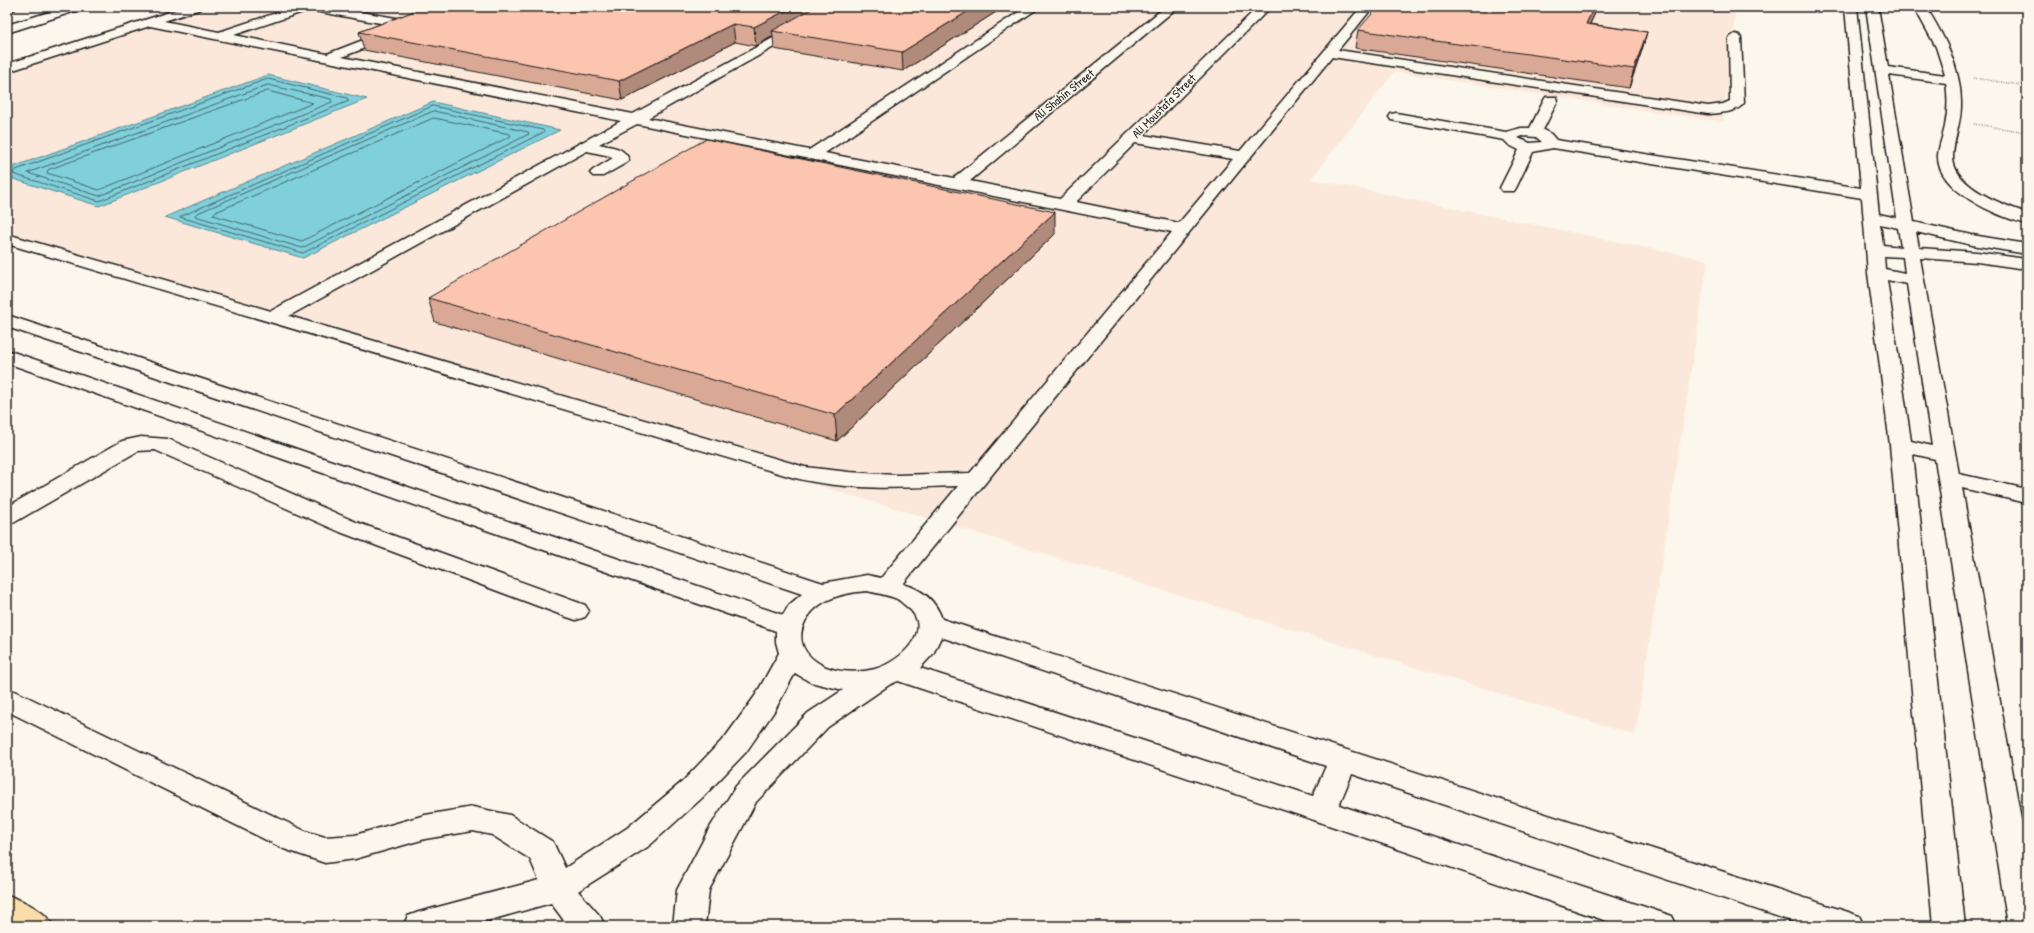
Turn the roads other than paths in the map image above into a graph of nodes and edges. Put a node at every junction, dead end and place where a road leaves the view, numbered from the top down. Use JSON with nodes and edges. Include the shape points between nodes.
{"nodes":[{"id":1,"x":78,"y":7,"type":"edge"},
{"id":2,"x":197,"y":7,"type":"edge"},
{"id":3,"x":304,"y":7,"type":"edge"},
{"id":4,"x":312,"y":7,"type":"edge"},
{"id":5,"x":839,"y":7,"type":"edge"},
{"id":6,"x":1034,"y":7,"type":"edge"},
{"id":7,"x":1172,"y":7,"type":"edge"},
{"id":8,"x":1265,"y":7,"type":"edge"},
{"id":9,"x":1367,"y":7,"type":"edge"},
{"id":10,"x":1851,"y":7,"type":"edge"},
{"id":11,"x":1872,"y":7,"type":"edge"},
{"id":12,"x":1920,"y":7,"type":"edge"},
{"id":13,"x":7,"y":8,"type":"edge"},
{"id":14,"x":20,"y":8,"type":"edge"},
{"id":15,"x":426,"y":20,"type":"edge"},
{"id":16,"x":149,"y":22,"type":"junction"},
{"id":17,"x":413,"y":24,"type":"junction"},
{"id":18,"x":7,"y":29,"type":"edge"},
{"id":19,"x":219,"y":36,"type":"junction"},
{"id":20,"x":1735,"y":38,"type":"dead end"},
{"id":21,"x":1329,"y":53,"type":"junction"},
{"id":22,"x":327,"y":58,"type":"junction"},
{"id":23,"x":7,"y":68,"type":"edge"},
{"id":24,"x":1882,"y":68,"type":"junction"},
{"id":25,"x":1951,"y":76,"type":"junction"},
{"id":26,"x":1551,"y":100,"type":"dead end"},
{"id":27,"x":1396,"y":117,"type":"dead end"},
{"id":28,"x":634,"y":118,"type":"junction"},
{"id":29,"x":1535,"y":133,"type":"junction"},
{"id":30,"x":1509,"y":137,"type":"junction"},
{"id":31,"x":1132,"y":138,"type":"junction"},
{"id":32,"x":1550,"y":143,"type":"junction"},
{"id":33,"x":584,"y":146,"type":"junction"},
{"id":34,"x":1528,"y":147,"type":"junction"},
{"id":35,"x":811,"y":155,"type":"junction"},
{"id":36,"x":1244,"y":156,"type":"junction"},
{"id":37,"x":598,"y":173,"type":"dead end"},
{"id":38,"x":957,"y":184,"type":"junction"},
{"id":39,"x":1508,"y":188,"type":"dead end"},
{"id":40,"x":1881,"y":202,"type":"junction"},
{"id":41,"x":1064,"y":205,"type":"junction"},
{"id":42,"x":2027,"y":219,"type":"edge"},
{"id":43,"x":1906,"y":224,"type":"junction"},
{"id":44,"x":1184,"y":229,"type":"junction"},
{"id":45,"x":7,"y":239,"type":"edge"},
{"id":46,"x":2027,"y":249,"type":"edge"},
{"id":47,"x":1875,"y":250,"type":"junction"},
{"id":48,"x":1998,"y":252,"type":"junction"},
{"id":49,"x":1912,"y":253,"type":"junction"},
{"id":50,"x":2027,"y":264,"type":"edge"},
{"id":51,"x":1877,"y":273,"type":"junction"},
{"id":52,"x":1916,"y":280,"type":"junction"},
{"id":53,"x":272,"y":318,"type":"junction"},
{"id":54,"x":7,"y":320,"type":"edge"},
{"id":55,"x":7,"y":356,"type":"edge"},
{"id":56,"x":1901,"y":444,"type":"junction"},
{"id":57,"x":1945,"y":455,"type":"junction"},
{"id":58,"x":1948,"y":478,"type":"junction"},
{"id":59,"x":977,"y":479,"type":"junction"},
{"id":60,"x":2027,"y":496,"type":"edge"},
{"id":61,"x":7,"y":517,"type":"edge"},
{"id":62,"x":889,"y":585,"type":"junction"},
{"id":63,"x":823,"y":592,"type":"junction"},
{"id":64,"x":576,"y":611,"type":"dead end"},
{"id":65,"x":932,"y":625,"type":"junction"},
{"id":66,"x":791,"y":640,"type":"junction"},
{"id":67,"x":890,"y":674,"type":"junction"},
{"id":68,"x":7,"y":699,"type":"edge"},
{"id":69,"x":1343,"y":760,"type":"junction"},
{"id":70,"x":1322,"y":811,"type":"junction"},
{"id":71,"x":558,"y":888,"type":"junction"},
{"id":72,"x":7,"y":909,"type":"edge"},
{"id":73,"x":37,"y":926,"type":"edge"},
{"id":74,"x":419,"y":926,"type":"edge"},
{"id":75,"x":589,"y":926,"type":"edge"},
{"id":76,"x":689,"y":926,"type":"edge"},
{"id":77,"x":1661,"y":926,"type":"edge"},
{"id":78,"x":1848,"y":926,"type":"edge"},
{"id":79,"x":1949,"y":926,"type":"edge"},
{"id":80,"x":2024,"y":926,"type":"edge"}],
"edges":[{"from":1,"to":14,"type":"street","via":[[44,12]]},
{"from":1,"to":18,"type":"street"},
{"from":2,"to":16,"type":"street"},
{"from":3,"to":19,"type":"street"},
{"from":4,"to":17,"type":"street"},
{"from":5,"to":28,"type":"street"},
{"from":6,"to":35,"type":"street"},
{"from":7,"to":38,"type":"street","name":"Ali Shahin Street"},
{"from":8,"to":31,"type":"street","name":"Ali Moustafa Street"},
{"from":9,"to":21,"type":"street"},
{"from":10,"to":40,"type":"street"},
{"from":11,"to":24,"type":"street"},
{"from":12,"to":25,"type":"street","via":[[1939,38]]},
{"from":13,"to":14,"type":"street"},
{"from":15,"to":17,"type":"street"},
{"from":16,"to":19,"type":"street"},
{"from":16,"to":23,"type":"street"},
{"from":17,"to":22,"type":"street"},
{"from":19,"to":22,"type":"street"},
{"from":20,"to":21,"type":"street","via":[[1737,103],[1726,108],[1713,109]]},
{"from":21,"to":36,"type":"street"},
{"from":22,"to":28,"type":"street"},
{"from":24,"to":25,"type":"street"},
{"from":24,"to":40,"type":"street"},
{"from":25,"to":42,"type":"street","via":[[1953,121],[1946,166],[1954,180],[1976,196]]},
{"from":26,"to":29,"type":"street"},
{"from":27,"to":30,"type":"street"},
{"from":28,"to":33,"type":"street"},
{"from":28,"to":35,"type":"street"},
{"from":29,"to":30,"type":"street","via":[[1521,132]]},
{"from":29,"to":32,"type":"street","via":[[1548,138]]},
{"from":30,"to":34,"type":"street","via":[[1512,142]]},
{"from":31,"to":36,"type":"street"},
{"from":31,"to":41,"type":"street","name":"Ali Moustafa Street"},
{"from":32,"to":34,"type":"street","via":[[1543,147]]},
{"from":32,"to":40,"type":"street"},
{"from":33,"to":37,"type":"street","via":[[615,152],[620,156],[621,160]]},
{"from":33,"to":53,"type":"street"},
{"from":34,"to":39,"type":"street"},
{"from":35,"to":38,"type":"street"},
{"from":36,"to":44,"type":"street"},
{"from":38,"to":41,"type":"street"},
{"from":40,"to":43,"type":"street"},
{"from":40,"to":43,"type":"street"},
{"from":40,"to":47,"type":"street"},
{"from":41,"to":44,"type":"street"},
{"from":43,"to":48,"type":"street"},
{"from":43,"to":49,"type":"street"},
{"from":44,"to":59,"type":"street"},
{"from":45,"to":53,"type":"street"},
{"from":46,"to":48,"type":"street"},
{"from":47,"to":49,"type":"street"},
{"from":47,"to":51,"type":"street"},
{"from":48,"to":49,"type":"street"},
{"from":48,"to":50,"type":"street"},
{"from":49,"to":52,"type":"street"},
{"from":51,"to":52,"type":"street"},
{"from":51,"to":56,"type":"street"},
{"from":52,"to":57,"type":"street"},
{"from":53,"to":59,"type":"street","via":[[803,473],[895,482]]},
{"from":54,"to":63,"type":"street"},
{"from":55,"to":66,"type":"street"},
{"from":56,"to":57,"type":"street"},
{"from":56,"to":79,"type":"street"},
{"from":57,"to":58,"type":"street"},
{"from":58,"to":60,"type":"street"},
{"from":58,"to":80,"type":"street"},
{"from":59,"to":62,"type":"street"},
{"from":61,"to":64,"type":"street","via":[[130,446],[151,442],[348,526]]},
{"from":62,"to":63,"type":"street","via":[[844,585]]},
{"from":62,"to":65,"type":"street","via":[[906,591],[919,600],[928,612]]},
{"from":63,"to":66,"type":"street","via":[[807,601],[796,613]]},
{"from":65,"to":67,"type":"street","via":[[924,650],[913,661]]},
{"from":65,"to":69,"type":"street"},
{"from":66,"to":67,"type":"street","via":[[803,666],[819,675],[839,680],[861,680]]},
{"from":66,"to":71,"type":"street","via":[[765,703],[736,744],[692,790],[638,837]]},
{"from":67,"to":70,"type":"street"},
{"from":67,"to":76,"type":"street","via":[[818,720],[746,794],[693,890]]},
{"from":68,"to":71,"type":"street","via":[[295,840],[325,850],[355,847],[425,827],[473,819],[499,824],[542,851]]},
{"from":69,"to":70,"type":"street"},
{"from":69,"to":78,"type":"street"},
{"from":70,"to":77,"type":"street"},
{"from":71,"to":74,"type":"street"},
{"from":71,"to":75,"type":"street"},
{"from":72,"to":73,"type":"main road"}]}
